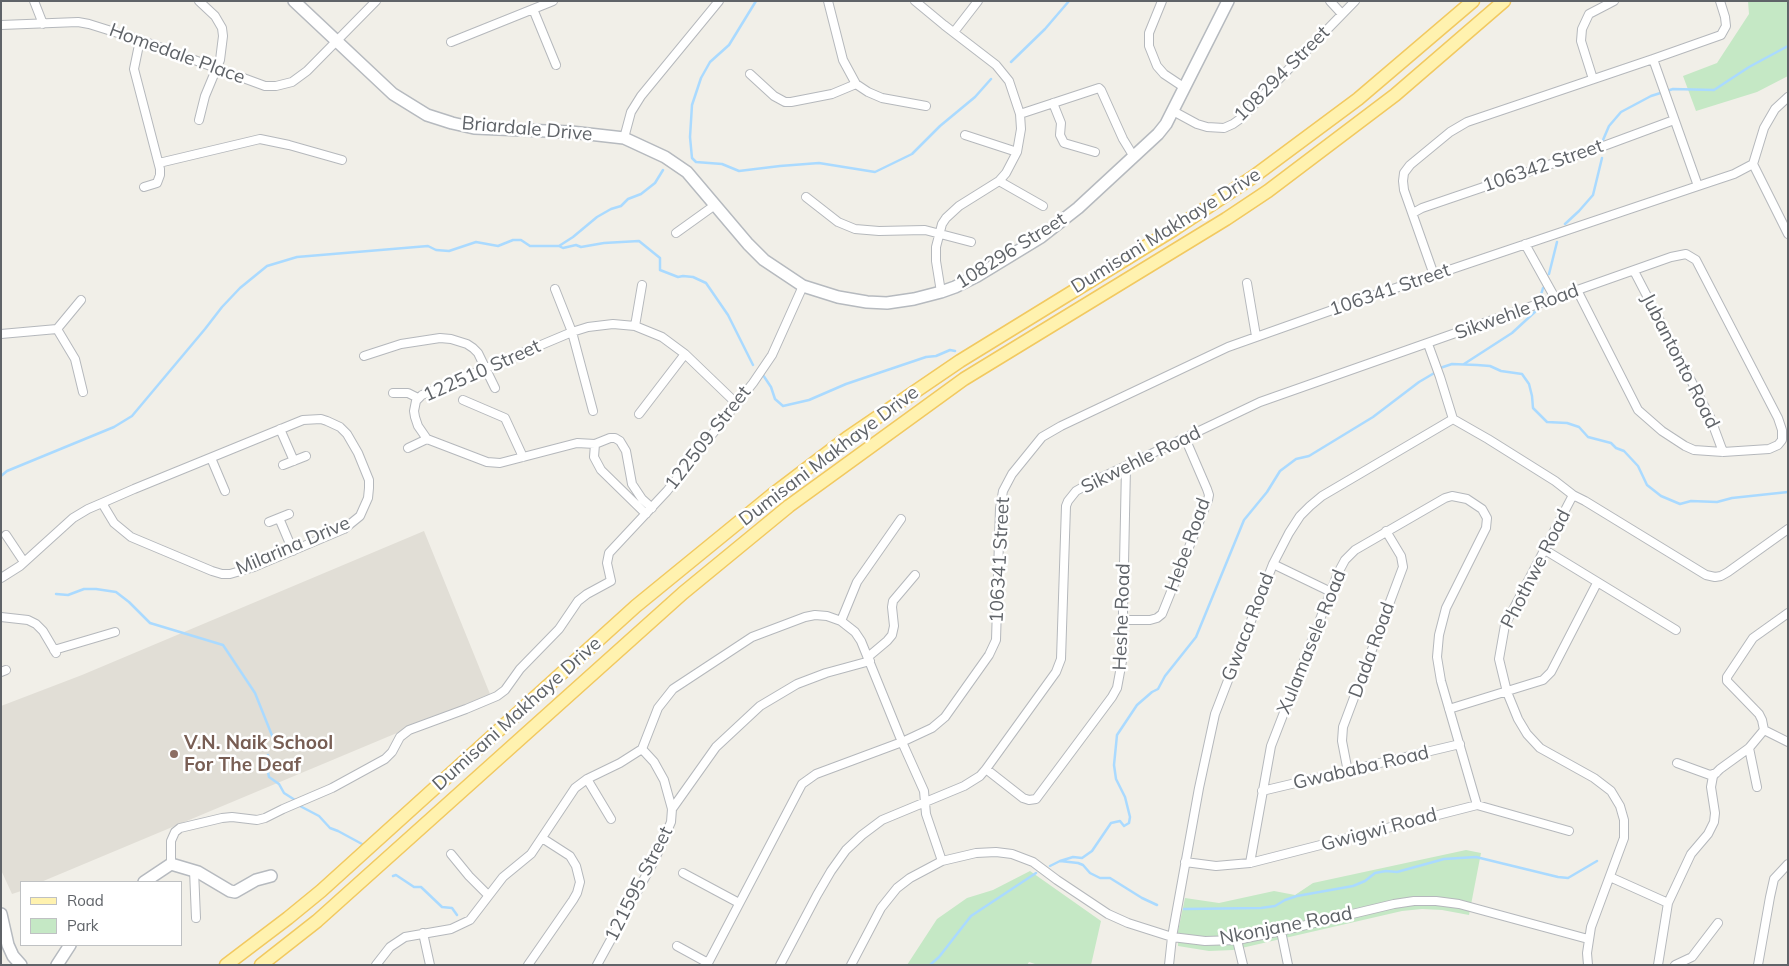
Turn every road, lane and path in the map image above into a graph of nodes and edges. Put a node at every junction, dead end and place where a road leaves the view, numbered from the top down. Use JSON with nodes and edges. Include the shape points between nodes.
{"nodes":[{"id":1,"x":34,"y":1,"type":"edge"},
{"id":2,"x":200,"y":1,"type":"edge"},
{"id":3,"x":294,"y":1,"type":"edge"},
{"id":4,"x":376,"y":1,"type":"edge"},
{"id":5,"x":553,"y":1,"type":"edge"},
{"id":6,"x":719,"y":1,"type":"edge"},
{"id":7,"x":828,"y":1,"type":"edge"},
{"id":8,"x":916,"y":1,"type":"edge"},
{"id":9,"x":978,"y":1,"type":"edge"},
{"id":10,"x":1162,"y":1,"type":"edge"},
{"id":11,"x":1228,"y":1,"type":"edge"},
{"id":12,"x":1330,"y":1,"type":"edge"},
{"id":13,"x":1355,"y":1,"type":"edge"},
{"id":14,"x":1461,"y":1,"type":"edge"},
{"id":15,"x":1473,"y":1,"type":"edge"},
{"id":16,"x":1504,"y":1,"type":"edge"},
{"id":17,"x":1614,"y":1,"type":"edge"},
{"id":18,"x":1720,"y":1,"type":"edge"},
{"id":19,"x":533,"y":9,"type":"junction"},
{"id":20,"x":1342,"y":14,"type":"junction"},
{"id":21,"x":43,"y":24,"type":"junction"},
{"id":22,"x":1,"y":25,"type":"edge"},
{"id":23,"x":954,"y":32,"type":"junction"},
{"id":24,"x":140,"y":40,"type":"junction"},
{"id":25,"x":336,"y":42,"type":"junction"},
{"id":26,"x":451,"y":42,"type":"dead end"},
{"id":27,"x":1408,"y":58,"type":"junction"},
{"id":28,"x":1653,"y":59,"type":"junction"},
{"id":29,"x":556,"y":65,"type":"dead end"},
{"id":30,"x":217,"y":69,"type":"junction"},
{"id":31,"x":750,"y":74,"type":"dead end"},
{"id":32,"x":1594,"y":78,"type":"junction"},
{"id":33,"x":856,"y":84,"type":"junction"},
{"id":34,"x":1185,"y":88,"type":"junction"},
{"id":35,"x":1788,"y":97,"type":"edge"},
{"id":36,"x":1053,"y":103,"type":"junction"},
{"id":37,"x":926,"y":106,"type":"dead end"},
{"id":38,"x":1173,"y":111,"type":"junction"},
{"id":39,"x":1020,"y":114,"type":"junction"},
{"id":40,"x":199,"y":120,"type":"dead end"},
{"id":41,"x":1674,"y":120,"type":"junction"},
{"id":42,"x":965,"y":135,"type":"dead end"},
{"id":43,"x":624,"y":138,"type":"junction"},
{"id":44,"x":1017,"y":152,"type":"junction"},
{"id":45,"x":1095,"y":152,"type":"dead end"},
{"id":46,"x":1134,"y":156,"type":"junction"},
{"id":47,"x":342,"y":160,"type":"dead end"},
{"id":48,"x":159,"y":164,"type":"junction"},
{"id":49,"x":1753,"y":164,"type":"junction"},
{"id":50,"x":998,"y":181,"type":"junction"},
{"id":51,"x":144,"y":186,"type":"dead end"},
{"id":52,"x":1698,"y":186,"type":"junction"},
{"id":53,"x":806,"y":197,"type":"dead end"},
{"id":54,"x":715,"y":205,"type":"junction"},
{"id":55,"x":1043,"y":206,"type":"dead end"},
{"id":56,"x":1413,"y":213,"type":"junction"},
{"id":57,"x":939,"y":232,"type":"junction"},
{"id":58,"x":676,"y":233,"type":"dead end"},
{"id":59,"x":1788,"y":234,"type":"edge"},
{"id":60,"x":971,"y":242,"type":"dead end"},
{"id":61,"x":1525,"y":244,"type":"junction"},
{"id":62,"x":1634,"y":271,"type":"junction"},
{"id":63,"x":1434,"y":275,"type":"junction"},
{"id":64,"x":1247,"y":283,"type":"dead end"},
{"id":65,"x":642,"y":285,"type":"dead end"},
{"id":66,"x":804,"y":286,"type":"junction"},
{"id":67,"x":555,"y":289,"type":"dead end"},
{"id":68,"x":1577,"y":290,"type":"junction"},
{"id":69,"x":941,"y":292,"type":"junction"},
{"id":70,"x":1554,"y":298,"type":"junction"},
{"id":71,"x":81,"y":300,"type":"dead end"},
{"id":72,"x":635,"y":326,"type":"junction"},
{"id":73,"x":57,"y":329,"type":"junction"},
{"id":74,"x":572,"y":332,"type":"junction"},
{"id":75,"x":1,"y":334,"type":"edge"},
{"id":76,"x":1256,"y":336,"type":"junction"},
{"id":77,"x":1428,"y":344,"type":"junction"},
{"id":78,"x":685,"y":354,"type":"junction"},
{"id":79,"x":364,"y":356,"type":"dead end"},
{"id":80,"x":485,"y":368,"type":"junction"},
{"id":81,"x":495,"y":388,"type":"dead end"},
{"id":82,"x":83,"y":392,"type":"dead end"},
{"id":83,"x":393,"y":393,"type":"dead end"},
{"id":84,"x":418,"y":398,"type":"junction"},
{"id":85,"x":463,"y":400,"type":"dead end"},
{"id":86,"x":736,"y":403,"type":"junction"},
{"id":87,"x":593,"y":411,"type":"dead end"},
{"id":88,"x":639,"y":414,"type":"dead end"},
{"id":89,"x":1453,"y":419,"type":"junction"},
{"id":90,"x":280,"y":428,"type":"junction"},
{"id":91,"x":1185,"y":438,"type":"junction"},
{"id":92,"x":427,"y":439,"type":"junction"},
{"id":93,"x":595,"y":444,"type":"junction"},
{"id":94,"x":408,"y":448,"type":"dead end"},
{"id":95,"x":1723,"y":452,"type":"junction"},
{"id":96,"x":306,"y":456,"type":"dead end"},
{"id":97,"x":523,"y":457,"type":"junction"},
{"id":98,"x":211,"y":458,"type":"junction"},
{"id":99,"x":294,"y":460,"type":"junction"},
{"id":100,"x":283,"y":465,"type":"dead end"},
{"id":101,"x":1126,"y":467,"type":"junction"},
{"id":102,"x":225,"y":491,"type":"dead end"},
{"id":103,"x":1573,"y":496,"type":"junction"},
{"id":104,"x":102,"y":503,"type":"junction"},
{"id":105,"x":652,"y":508,"type":"junction"},
{"id":106,"x":289,"y":514,"type":"dead end"},
{"id":107,"x":646,"y":514,"type":"junction"},
{"id":108,"x":279,"y":518,"type":"junction"},
{"id":109,"x":902,"y":519,"type":"dead end"},
{"id":110,"x":269,"y":522,"type":"dead end"},
{"id":111,"x":1788,"y":529,"type":"edge"},
{"id":112,"x":1386,"y":531,"type":"junction"},
{"id":113,"x":6,"y":535,"type":"dead end"},
{"id":114,"x":1545,"y":550,"type":"junction"},
{"id":115,"x":293,"y":551,"type":"junction"},
{"id":116,"x":24,"y":562,"type":"junction"},
{"id":117,"x":1273,"y":564,"type":"junction"},
{"id":118,"x":915,"y":575,"type":"dead end"},
{"id":119,"x":1,"y":578,"type":"edge"},
{"id":120,"x":1597,"y":583,"type":"junction"},
{"id":121,"x":1329,"y":591,"type":"junction"},
{"id":122,"x":1788,"y":613,"type":"edge"},
{"id":123,"x":1,"y":617,"type":"edge"},
{"id":124,"x":1123,"y":620,"type":"junction"},
{"id":125,"x":841,"y":621,"type":"junction"},
{"id":126,"x":1676,"y":630,"type":"dead end"},
{"id":127,"x":115,"y":632,"type":"dead end"},
{"id":128,"x":869,"y":659,"type":"junction"},
{"id":129,"x":1507,"y":692,"type":"junction"},
{"id":130,"x":1449,"y":709,"type":"junction"},
{"id":131,"x":1764,"y":730,"type":"junction"},
{"id":132,"x":902,"y":742,"type":"junction"},
{"id":133,"x":1788,"y":742,"type":"edge"},
{"id":134,"x":1460,"y":744,"type":"junction"},
{"id":135,"x":1749,"y":748,"type":"junction"},
{"id":136,"x":642,"y":749,"type":"junction"},
{"id":137,"x":1677,"y":763,"type":"dead end"},
{"id":138,"x":986,"y":769,"type":"junction"},
{"id":139,"x":1348,"y":772,"type":"junction"},
{"id":140,"x":1716,"y":773,"type":"junction"},
{"id":141,"x":587,"y":778,"type":"junction"},
{"id":142,"x":1757,"y":787,"type":"dead end"},
{"id":143,"x":1262,"y":791,"type":"junction"},
{"id":144,"x":926,"y":802,"type":"junction"},
{"id":145,"x":1477,"y":805,"type":"junction"},
{"id":146,"x":672,"y":809,"type":"junction"},
{"id":147,"x":611,"y":820,"type":"dead end"},
{"id":148,"x":1569,"y":831,"type":"dead end"},
{"id":149,"x":542,"y":838,"type":"junction"},
{"id":150,"x":451,"y":854,"type":"dead end"},
{"id":151,"x":942,"y":862,"type":"junction"},
{"id":152,"x":1186,"y":862,"type":"junction"},
{"id":153,"x":1250,"y":863,"type":"junction"},
{"id":154,"x":171,"y":864,"type":"junction"},
{"id":155,"x":1788,"y":864,"type":"edge"},
{"id":156,"x":194,"y":870,"type":"junction"},
{"id":157,"x":683,"y":873,"type":"dead end"},
{"id":158,"x":270,"y":876,"type":"dead end"},
{"id":159,"x":1610,"y":877,"type":"junction"},
{"id":160,"x":146,"y":881,"type":"edge"},
{"id":161,"x":488,"y":895,"type":"junction"},
{"id":162,"x":739,"y":903,"type":"junction"},
{"id":163,"x":1668,"y":903,"type":"junction"},
{"id":164,"x":1,"y":914,"type":"edge"},
{"id":165,"x":196,"y":918,"type":"dead end"},
{"id":166,"x":1718,"y":923,"type":"dead end"},
{"id":167,"x":1281,"y":931,"type":"junction"},
{"id":168,"x":423,"y":933,"type":"junction"},
{"id":169,"x":1172,"y":937,"type":"junction"},
{"id":170,"x":1588,"y":939,"type":"junction"},
{"id":171,"x":1237,"y":940,"type":"junction"},
{"id":172,"x":69,"y":946,"type":"edge"},
{"id":173,"x":678,"y":946,"type":"dead end"},
{"id":174,"x":708,"y":964,"type":"edge"},
{"id":175,"x":21,"y":965,"type":"edge"},
{"id":176,"x":57,"y":965,"type":"edge"},
{"id":177,"x":226,"y":965,"type":"edge"},
{"id":178,"x":261,"y":965,"type":"edge"},
{"id":179,"x":376,"y":965,"type":"edge"},
{"id":180,"x":430,"y":965,"type":"edge"},
{"id":181,"x":528,"y":965,"type":"edge"},
{"id":182,"x":597,"y":965,"type":"edge"},
{"id":183,"x":780,"y":965,"type":"edge"},
{"id":184,"x":851,"y":965,"type":"edge"},
{"id":185,"x":1168,"y":965,"type":"edge"},
{"id":186,"x":1243,"y":965,"type":"edge"},
{"id":187,"x":1288,"y":965,"type":"edge"},
{"id":188,"x":1588,"y":965,"type":"edge"},
{"id":189,"x":1658,"y":965,"type":"edge"},
{"id":190,"x":1676,"y":965,"type":"edge"},
{"id":191,"x":1758,"y":965,"type":"edge"}],
"edges":[{"from":1,"to":21,"type":"street"},
{"from":2,"to":30,"type":"street","via":[[222,28],[223,45]]},
{"from":3,"to":25,"type":"street","name":"Briardale Drive"},
{"from":4,"to":25,"type":"street","name":"Homedale Place"},
{"from":5,"to":19,"type":"street"},
{"from":6,"to":43,"type":"street","via":[[641,96],[631,112]]},
{"from":7,"to":33,"type":"street","via":[[843,60]]},
{"from":8,"to":23,"type":"street"},
{"from":9,"to":23,"type":"street"},
{"from":10,"to":34,"type":"street","via":[[1149,33],[1150,51],[1164,74]]},
{"from":11,"to":34,"type":"street","name":"108296 Street"},
{"from":12,"to":20,"type":"street"},
{"from":13,"to":20,"type":"street","name":"108294 Street"},
{"from":14,"to":27,"type":"main road"},
{"from":15,"to":27,"type":"main road","name":"Dumisani Makhaye Drive"},
{"from":16,"to":178,"type":"main road","name":"Dumisani Makhaye Drive","via":[[1395,95],[1268,191],[964,379],[797,500],[701,578],[317,921]]},
{"from":17,"to":32,"type":"street","via":[[1593,11],[1582,29],[1581,41]]},
{"from":18,"to":28,"type":"street","via":[[1726,26],[1721,34]]},
{"from":19,"to":26,"type":"street"},
{"from":19,"to":29,"type":"street"},
{"from":20,"to":38,"type":"street","name":"108294 Street","via":[[1232,124],[1224,128],[1206,127]]},
{"from":21,"to":22,"type":"street","name":"Homedale Place"},
{"from":21,"to":24,"type":"street","name":"Homedale Place","via":[[78,22]]},
{"from":23,"to":39,"type":"street","via":[[1000,69],[1009,81]]},
{"from":24,"to":30,"type":"street","name":"Homedale Place"},
{"from":24,"to":48,"type":"street","via":[[134,69]]},
{"from":25,"to":30,"type":"street","name":"Homedale Place","via":[[299,77],[283,85],[265,86]]},
{"from":25,"to":43,"type":"street","name":"Briardale Drive","via":[[393,94],[438,119],[484,129],[571,132]]},
{"from":27,"to":177,"type":"main road","name":"Dumisani Makhaye Drive","via":[[1327,124],[1218,201],[960,361],[868,423],[772,495],[636,606],[321,891]]},
{"from":28,"to":32,"type":"street"},
{"from":28,"to":41,"type":"street"},
{"from":30,"to":40,"type":"street"},
{"from":31,"to":33,"type":"street","via":[[785,102],[832,94]]},
{"from":32,"to":56,"type":"street","via":[[1467,122],[1450,132],[1410,165],[1404,174],[1402,182]]},
{"from":33,"to":37,"type":"street","via":[[882,98]]},
{"from":34,"to":38,"type":"street","name":"108296 Street"},
{"from":35,"to":49,"type":"street","via":[[1775,109],[1764,128]]},
{"from":36,"to":39,"type":"street"},
{"from":36,"to":45,"type":"street","via":[[1064,143]]},
{"from":36,"to":46,"type":"street","via":[[1096,88],[1101,90]]},
{"from":38,"to":46,"type":"street","name":"108296 Street","via":[[1158,134]]},
{"from":39,"to":44,"type":"street"},
{"from":41,"to":52,"type":"street"},
{"from":41,"to":56,"type":"street","name":"106342 Street"},
{"from":42,"to":44,"type":"street"},
{"from":43,"to":54,"type":"street","name":"108296 Street","via":[[679,166]]},
{"from":44,"to":50,"type":"street"},
{"from":46,"to":69,"type":"street","name":"108296 Street","via":[[1061,223],[978,276]]},
{"from":47,"to":48,"type":"street","via":[[260,139]]},
{"from":48,"to":51,"type":"street","via":[[157,183]]},
{"from":49,"to":52,"type":"street","name":"106341 Street"},
{"from":49,"to":59,"type":"street"},
{"from":50,"to":55,"type":"street"},
{"from":50,"to":57,"type":"street","via":[[952,212]]},
{"from":52,"to":61,"type":"street","name":"106341 Street"},
{"from":53,"to":57,"type":"street","via":[[838,222],[855,229]]},
{"from":54,"to":58,"type":"street"},
{"from":54,"to":66,"type":"street","name":"108296 Street","via":[[757,253]]},
{"from":56,"to":63,"type":"street"},
{"from":57,"to":60,"type":"street"},
{"from":57,"to":69,"type":"street","via":[[936,261]]},
{"from":61,"to":63,"type":"street","name":"106341 Street"},
{"from":61,"to":70,"type":"street"},
{"from":62,"to":68,"type":"street","name":"Sikwehle Road"},
{"from":62,"to":95,"type":"street","name":"Jubantonto Road","via":[[1710,417]]},
{"from":62,"to":95,"type":"street","name":"Sikwehle Road","via":[[1686,254],[1696,260],[1778,418],[1782,430],[1782,440],[1778,445],[1769,449]]},
{"from":63,"to":76,"type":"street","name":"106341 Street"},
{"from":64,"to":76,"type":"street"},
{"from":65,"to":72,"type":"street"},
{"from":66,"to":69,"type":"street","name":"108296 Street","via":[[838,297],[887,303]]},
{"from":66,"to":86,"type":"street","name":"122509 Street","via":[[772,355]]},
{"from":67,"to":74,"type":"street"},
{"from":68,"to":70,"type":"street","name":"Sikwehle Road"},
{"from":68,"to":95,"type":"street","via":[[1641,414],[1689,448]]},
{"from":70,"to":77,"type":"street","name":"Sikwehle Road"},
{"from":71,"to":73,"type":"street"},
{"from":72,"to":74,"type":"street","name":"122510 Street","via":[[601,325]]},
{"from":72,"to":78,"type":"street","name":"122510 Street","via":[[662,337]]},
{"from":73,"to":75,"type":"street"},
{"from":73,"to":82,"type":"street","via":[[75,359]]},
{"from":74,"to":80,"type":"street","name":"122510 Street"},
{"from":74,"to":87,"type":"street"},
{"from":76,"to":132,"type":"street","name":"106341 Street","via":[[1159,379],[1052,431],[1038,441],[1003,491],[994,646],[940,722]]},
{"from":77,"to":89,"type":"street"},
{"from":77,"to":91,"type":"street","name":"Sikwehle Road","via":[[1260,402]]},
{"from":78,"to":86,"type":"street","name":"122510 Street"},
{"from":78,"to":88,"type":"street"},
{"from":79,"to":80,"type":"street","via":[[402,344],[451,339],[473,348]]},
{"from":80,"to":81,"type":"street"},
{"from":80,"to":84,"type":"street","name":"122510 Street"},
{"from":83,"to":84,"type":"street","via":[[408,392]]},
{"from":84,"to":92,"type":"street","name":"122510 Street","via":[[414,406],[415,417]]},
{"from":85,"to":97,"type":"street","via":[[503,416]]},
{"from":86,"to":105,"type":"street","name":"122509 Street"},
{"from":89,"to":103,"type":"street","name":"Phothwe Road","via":[[1555,481]]},
{"from":89,"to":117,"type":"street","name":"Gwaca Road","via":[[1322,496],[1300,516]]},
{"from":90,"to":98,"type":"street","name":"Milarina Drive"},
{"from":90,"to":99,"type":"street"},
{"from":90,"to":115,"type":"street","name":"Milarina Drive","via":[[303,420],[322,419],[340,427],[352,439],[369,480],[368,498],[354,522]]},
{"from":91,"to":101,"type":"street","name":"Sikwehle Road"},
{"from":91,"to":124,"type":"street","name":"Hebe Road","via":[[1207,489],[1208,500],[1162,614],[1150,620]]},
{"from":92,"to":94,"type":"street"},
{"from":92,"to":97,"type":"street","via":[[487,462],[500,463]]},
{"from":93,"to":97,"type":"street","via":[[577,443]]},
{"from":93,"to":105,"type":"street","via":[[610,438],[620,441],[628,456],[632,484]]},
{"from":93,"to":107,"type":"street","via":[[594,457],[601,470]]},
{"from":96,"to":99,"type":"street"},
{"from":98,"to":102,"type":"street"},
{"from":98,"to":104,"type":"street","name":"Milarina Drive"},
{"from":99,"to":100,"type":"street"},
{"from":101,"to":124,"type":"street","name":"Heshe Road"},
{"from":101,"to":138,"type":"street","name":"Sikwehle Road","via":[[1076,491],[1068,501],[1064,525],[1062,659]]},
{"from":103,"to":111,"type":"street","via":[[1706,575],[1715,577],[1728,572]]},
{"from":103,"to":114,"type":"street","name":"Phothwe Road"},
{"from":104,"to":115,"type":"street","name":"Milarina Drive","via":[[114,523],[131,537],[222,574],[240,572]]},
{"from":104,"to":116,"type":"street","name":"Milarina Drive","via":[[73,518]]},
{"from":105,"to":107,"type":"street","name":"122509 Street"},
{"from":106,"to":108,"type":"street"},
{"from":107,"to":154,"type":"street","name":"122509 Street","via":[[609,553],[607,563],[611,581],[578,601],[559,629],[500,694],[409,730],[385,759],[332,788],[265,818],[222,818],[180,828],[171,841]]},
{"from":108,"to":110,"type":"street"},
{"from":108,"to":115,"type":"street"},
{"from":109,"to":125,"type":"street","via":[[858,582]]},
{"from":112,"to":121,"type":"street","name":"Xulamasele Road","via":[[1347,557]]},
{"from":112,"to":130,"type":"street","name":"Xulamasele Road","via":[[1452,496],[1467,499],[1482,509],[1487,518],[1486,528],[1446,608],[1439,635],[1437,657]]},
{"from":112,"to":139,"type":"street","name":"Dada Road","via":[[1401,556],[1403,567],[1344,727],[1342,741]]},
{"from":113,"to":116,"type":"street"},
{"from":114,"to":120,"type":"street"},
{"from":114,"to":129,"type":"street","name":"Phothwe Road","via":[[1504,625],[1500,659]]},
{"from":116,"to":119,"type":"street","name":"Milarina Drive"},
{"from":117,"to":121,"type":"street"},
{"from":117,"to":152,"type":"street","name":"Gwaca Road","via":[[1215,714]]},
{"from":118,"to":128,"type":"street","via":[[893,601],[892,635]]},
{"from":120,"to":126,"type":"street"},
{"from":120,"to":129,"type":"street","via":[[1551,672],[1540,682]]},
{"from":121,"to":143,"type":"street","name":"Xulamasele Road","via":[[1271,746]]},
{"from":122,"to":131,"type":"street","via":[[1753,638],[1727,677],[1727,681],[1758,714]]},
{"from":123,"to":127,"type":"street","via":[[36,624],[55,651]]},
{"from":124,"to":138,"type":"street","name":"Heshe Road","via":[[1122,661],[1117,688],[1038,797],[1023,798]]},
{"from":125,"to":128,"type":"street","via":[[855,632]]},
{"from":125,"to":136,"type":"street","via":[[815,615],[784,623],[752,637],[707,665],[666,695]]},
{"from":128,"to":132,"type":"street"},
{"from":128,"to":146,"type":"street","via":[[788,688],[760,706],[716,747]]},
{"from":129,"to":130,"type":"street"},
{"from":129,"to":159,"type":"street","name":"Phothwe Road","via":[[1518,719],[1540,748],[1594,778],[1611,791],[1620,806],[1624,838]]},
{"from":130,"to":134,"type":"street","name":"Xulamasele Road"},
{"from":131,"to":133,"type":"street"},
{"from":131,"to":135,"type":"street"},
{"from":132,"to":144,"type":"street"},
{"from":132,"to":162,"type":"street","name":"106341 Street","via":[[806,780]]},
{"from":134,"to":139,"type":"street","name":"Gwababa Road"},
{"from":134,"to":145,"type":"street","name":"Xulamasele Road"},
{"from":135,"to":140,"type":"street"},
{"from":135,"to":142,"type":"street"},
{"from":136,"to":141,"type":"street"},
{"from":136,"to":146,"type":"street","name":"121595 Street","via":[[664,780]]},
{"from":137,"to":140,"type":"street","via":[[1710,775]]},
{"from":138,"to":144,"type":"street","name":"Sikwehle Road","via":[[964,786]]},
{"from":139,"to":143,"type":"street","name":"Gwababa Road"},
{"from":140,"to":163,"type":"street","via":[[1711,787],[1715,813],[1711,830],[1691,854]]},
{"from":141,"to":147,"type":"street"},
{"from":141,"to":149,"type":"street","via":[[575,788]]},
{"from":143,"to":153,"type":"street","name":"Xulamasele Road"},
{"from":144,"to":151,"type":"street","via":[[926,814]]},
{"from":144,"to":183,"type":"street","name":"Sikwehle Road","via":[[882,820],[846,850],[817,895]]},
{"from":145,"to":148,"type":"street"},
{"from":145,"to":153,"type":"street","name":"Gwigwi Road"},
{"from":146,"to":182,"type":"street","name":"121595 Street","via":[[670,826],[655,859]]},
{"from":149,"to":161,"type":"street","via":[[526,859],[503,877]]},
{"from":149,"to":181,"type":"street","via":[[570,856],[580,882],[578,893]]},
{"from":150,"to":161,"type":"street"},
{"from":151,"to":169,"type":"street","name":"Nkonjane Road","via":[[996,852],[1024,857],[1108,914]]},
{"from":151,"to":184,"type":"street","name":"Nkonjane Road","via":[[897,888],[881,908]]},
{"from":152,"to":153,"type":"street","name":"Gwigwi Road","via":[[1216,866]]},
{"from":152,"to":169,"type":"street","name":"Gwaca Road"},
{"from":154,"to":156,"type":"street"},
{"from":154,"to":160,"type":"street"},
{"from":155,"to":191,"type":"street","via":[[1774,879]]},
{"from":156,"to":158,"type":"street","via":[[235,892]]},
{"from":156,"to":165,"type":"street"},
{"from":157,"to":162,"type":"street"},
{"from":159,"to":163,"type":"street"},
{"from":159,"to":170,"type":"street","name":"Phothwe Road"},
{"from":161,"to":168,"type":"street","via":[[474,916],[465,923],[451,929]]},
{"from":162,"to":174,"type":"street","name":"106341 Street"},
{"from":163,"to":189,"type":"street"},
{"from":164,"to":175,"type":"street","via":[[10,950]]},
{"from":166,"to":190,"type":"street","via":[[1692,957]]},
{"from":167,"to":170,"type":"street","name":"Nkonjane Road","via":[[1394,904],[1436,901],[1459,904]]},
{"from":167,"to":171,"type":"street","name":"Nkonjane Road"},
{"from":167,"to":187,"type":"street"},
{"from":168,"to":179,"type":"street","via":[[397,941]]},
{"from":168,"to":180,"type":"street"},
{"from":169,"to":171,"type":"street","name":"Nkonjane Road"},
{"from":169,"to":185,"type":"street","name":"Gwaca Road"},
{"from":170,"to":188,"type":"street","name":"Phothwe Road"},
{"from":171,"to":186,"type":"street"},
{"from":172,"to":176,"type":"street"},
{"from":173,"to":174,"type":"street"}]}
